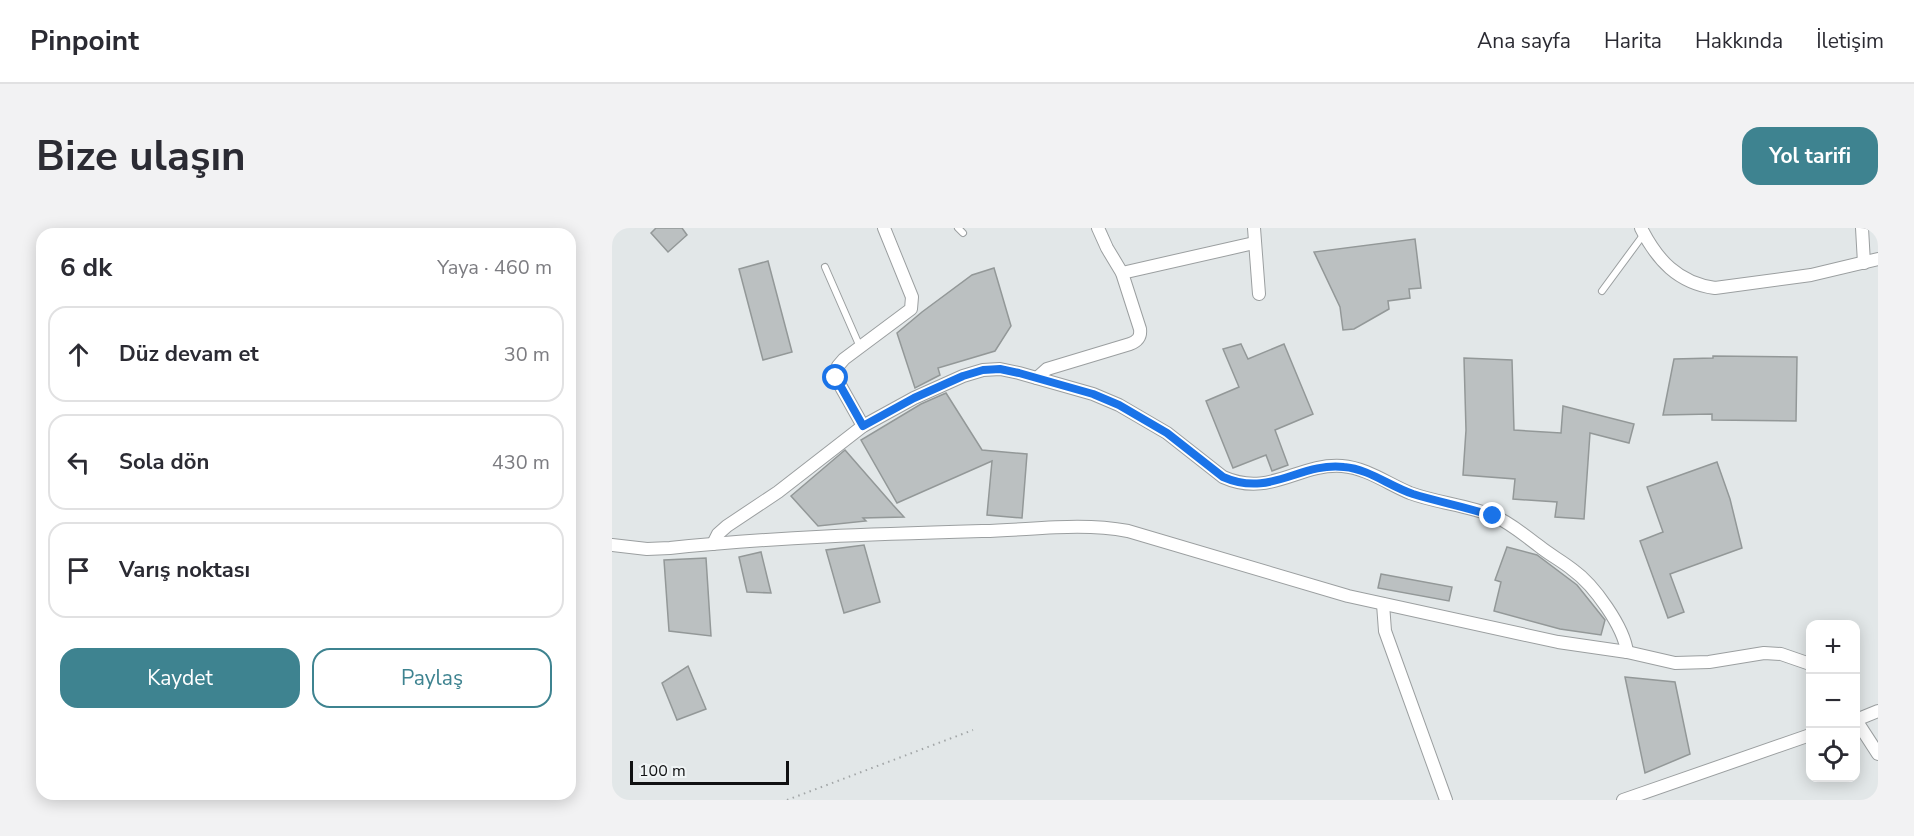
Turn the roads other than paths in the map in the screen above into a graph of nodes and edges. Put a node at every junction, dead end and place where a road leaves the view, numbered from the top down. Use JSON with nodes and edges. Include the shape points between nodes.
{"nodes":[{"id":1,"x":884,"y":228,"type":"edge"},
{"id":2,"x":958,"y":228,"type":"edge"},
{"id":3,"x":1098,"y":228,"type":"edge"},
{"id":4,"x":1254,"y":228,"type":"edge"},
{"id":5,"x":1862,"y":228,"type":"edge"},
{"id":6,"x":1643,"y":231,"type":"edge"},
{"id":7,"x":963,"y":233,"type":"dead end"},
{"id":8,"x":1254,"y":243,"type":"junction"},
{"id":9,"x":1878,"y":260,"type":"edge"},
{"id":10,"x":1864,"y":263,"type":"junction"},
{"id":11,"x":825,"y":267,"type":"dead end"},
{"id":12,"x":1122,"y":273,"type":"junction"},
{"id":13,"x":1602,"y":291,"type":"dead end"},
{"id":14,"x":1259,"y":294,"type":"dead end"},
{"id":15,"x":860,"y":347,"type":"junction"},
{"id":16,"x":1037,"y":378,"type":"junction"},
{"id":17,"x":863,"y":426,"type":"junction"},
{"id":18,"x":713,"y":544,"type":"junction"},
{"id":19,"x":612,"y":545,"type":"edge"},
{"id":20,"x":1383,"y":604,"type":"junction"},
{"id":21,"x":1627,"y":652,"type":"junction"},
{"id":22,"x":1806,"y":663,"type":"edge"},
{"id":23,"x":1878,"y":711,"type":"edge"},
{"id":24,"x":1860,"y":718,"type":"edge"},
{"id":25,"x":1860,"y":726,"type":"edge"},
{"id":26,"x":1806,"y":736,"type":"edge"},
{"id":27,"x":1878,"y":754,"type":"edge"},
{"id":28,"x":1446,"y":800,"type":"edge"},
{"id":29,"x":1623,"y":800,"type":"edge"}],
"edges":[{"from":1,"to":15,"type":"street","via":[[913,304]]},
{"from":2,"to":7,"type":"lane"},
{"from":3,"to":12,"type":"street"},
{"from":4,"to":8,"type":"street"},
{"from":5,"to":10,"type":"street"},
{"from":6,"to":10,"type":"street","via":[[1677,275],[1700,286],[1715,288],[1811,275]]},
{"from":6,"to":13,"type":"lane"},
{"from":8,"to":12,"type":"street"},
{"from":8,"to":14,"type":"street"},
{"from":9,"to":10,"type":"street"},
{"from":11,"to":15,"type":"lane"},
{"from":12,"to":16,"type":"street","via":[[1140,329],[1138,339],[1047,369]]},
{"from":15,"to":17,"type":"street","via":[[841,362],[836,378]]},
{"from":16,"to":17,"type":"street","via":[[1000,369],[983,370],[914,398]]},
{"from":16,"to":21,"type":"street","via":[[1093,394],[1136,414],[1234,482],[1262,485],[1327,466],[1344,466],[1411,493],[1473,509],[1508,523],[1582,578],[1617,622]]},
{"from":17,"to":18,"type":"street","via":[[727,526]]},
{"from":18,"to":19,"type":"street","via":[[647,549]]},
{"from":18,"to":20,"type":"street","via":[[1105,526]]},
{"from":20,"to":21,"type":"street","via":[[1558,642]]},
{"from":20,"to":28,"type":"street","via":[[1385,630]]},
{"from":21,"to":22,"type":"street","via":[[1675,663],[1764,653]]},
{"from":23,"to":24,"type":"street"},
{"from":25,"to":27,"type":"street"},
{"from":26,"to":29,"type":"street"}]}
